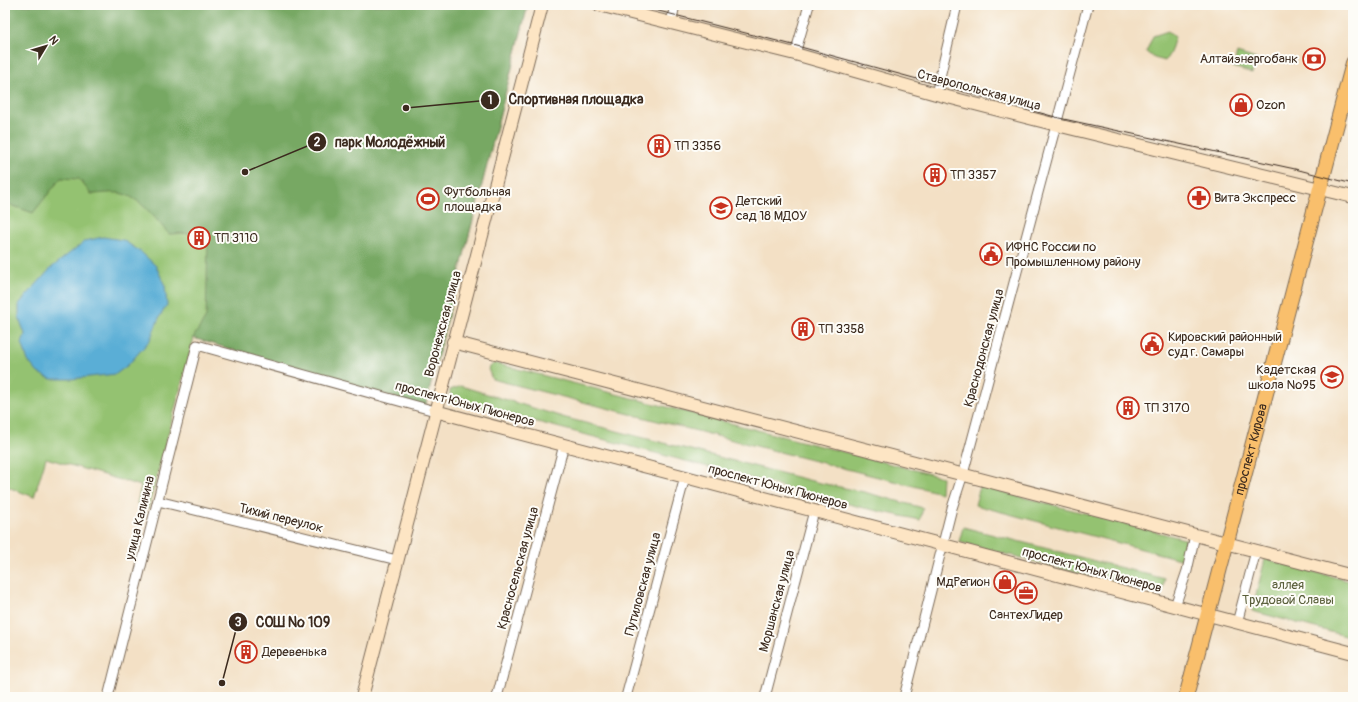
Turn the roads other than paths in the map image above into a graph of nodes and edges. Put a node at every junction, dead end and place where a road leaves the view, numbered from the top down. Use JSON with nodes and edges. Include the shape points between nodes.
{"nodes":[{"id":1,"x":542,"y":5,"type":"edge"},
{"id":2,"x":599,"y":5,"type":"edge"},
{"id":3,"x":675,"y":5,"type":"edge"},
{"id":4,"x":809,"y":5,"type":"edge"},
{"id":5,"x":957,"y":5,"type":"edge"},
{"id":6,"x":1088,"y":5,"type":"edge"},
{"id":7,"x":671,"y":23,"type":"junction"},
{"id":8,"x":796,"y":54,"type":"junction"},
{"id":9,"x":1353,"y":63,"type":"edge"},
{"id":10,"x":936,"y":94,"type":"junction"},
{"id":11,"x":1057,"y":125,"type":"junction"},
{"id":12,"x":1320,"y":189,"type":"junction"},
{"id":13,"x":1353,"y":197,"type":"edge"},
{"id":14,"x":453,"y":342,"type":"junction"},
{"id":15,"x":197,"y":345,"type":"joint"},
{"id":16,"x":435,"y":411,"type":"junction"},
{"id":17,"x":564,"y":445,"type":"junction"},
{"id":18,"x":963,"y":474,"type":"junction"},
{"id":19,"x":685,"y":477,"type":"junction"},
{"id":20,"x":158,"y":501,"type":"junction"},
{"id":21,"x":814,"y":511,"type":"junction"},
{"id":22,"x":1195,"y":535,"type":"junction"},
{"id":23,"x":1227,"y":543,"type":"junction"},
{"id":24,"x":942,"y":545,"type":"junction"},
{"id":25,"x":1256,"y":551,"type":"junction"},
{"id":26,"x":397,"y":560,"type":"junction"},
{"id":27,"x":1353,"y":576,"type":"edge"},
{"id":28,"x":1175,"y":606,"type":"junction"},
{"id":29,"x":1208,"y":615,"type":"junction"},
{"id":30,"x":1237,"y":623,"type":"junction"},
{"id":31,"x":1353,"y":653,"type":"edge"},
{"id":32,"x":108,"y":697,"type":"edge"},
{"id":33,"x":362,"y":697,"type":"edge"},
{"id":34,"x":497,"y":697,"type":"edge"},
{"id":35,"x":626,"y":697,"type":"edge"},
{"id":36,"x":765,"y":697,"type":"edge"},
{"id":37,"x":904,"y":697,"type":"edge"},
{"id":38,"x":1186,"y":697,"type":"edge"}],
"edges":[{"from":1,"to":14,"type":"street","name":"Воронежская улица"},
{"from":2,"to":7,"type":"street","name":"Ставропольская улица"},
{"from":3,"to":7,"type":"street"},
{"from":4,"to":8,"type":"street"},
{"from":5,"to":10,"type":"street"},
{"from":6,"to":11,"type":"street","name":"Краснодонская улица"},
{"from":7,"to":8,"type":"street","name":"Ставропольская улица"},
{"from":8,"to":10,"type":"street","name":"Ставропольская улица"},
{"from":9,"to":12,"type":"main road","name":"проспект Кирова"},
{"from":10,"to":11,"type":"street","name":"Ставропольская улица"},
{"from":11,"to":12,"type":"street","name":"Ставропольская улица"},
{"from":11,"to":18,"type":"street","name":"Краснодонская улица"},
{"from":12,"to":13,"type":"street","name":"Ставропольская улица"},
{"from":12,"to":23,"type":"main road","name":"проспект Кирова"},
{"from":14,"to":16,"type":"street","name":"Воронежская улица"},
{"from":14,"to":18,"type":"street"},
{"from":15,"to":16,"type":"street","name":"проспект Юных Пионеров"},
{"from":15,"to":20,"type":"street","name":"улица Калинина"},
{"from":16,"to":17,"type":"street","name":"проспект Юных Пионеров"},
{"from":16,"to":26,"type":"street","name":"Воронежская улица"},
{"from":17,"to":19,"type":"street","name":"проспект Юных Пионеров"},
{"from":17,"to":34,"type":"street","name":"Красносельская улица"},
{"from":18,"to":22,"type":"street"},
{"from":18,"to":24,"type":"street","name":"Краснодонская улица"},
{"from":19,"to":21,"type":"street","name":"проспект Юных Пионеров"},
{"from":19,"to":35,"type":"street","name":"Путиловская улица"},
{"from":20,"to":26,"type":"street","name":"Тихий переулок"},
{"from":20,"to":32,"type":"street","name":"улица Калинина"},
{"from":21,"to":24,"type":"street","name":"проспект Юных Пионеров"},
{"from":21,"to":36,"type":"street","name":"Моршанская улица"},
{"from":22,"to":23,"type":"street"},
{"from":22,"to":28,"type":"street","via":[[1187,571]]},
{"from":23,"to":25,"type":"street"},
{"from":23,"to":29,"type":"main road","name":"проспект Кирова"},
{"from":24,"to":28,"type":"street","name":"проспект Юных Пионеров"},
{"from":24,"to":37,"type":"street","name":"Краснодонская улица"},
{"from":25,"to":27,"type":"street"},
{"from":25,"to":30,"type":"street"},
{"from":26,"to":33,"type":"street","name":"Воронежская улица"},
{"from":28,"to":29,"type":"street","name":"проспект Юных Пионеров"},
{"from":29,"to":30,"type":"street","name":"проспект Юных Пионеров"},
{"from":29,"to":38,"type":"main road","name":"проспект Кирова"},
{"from":30,"to":31,"type":"street","name":"проспект Юных Пионеров"}]}
